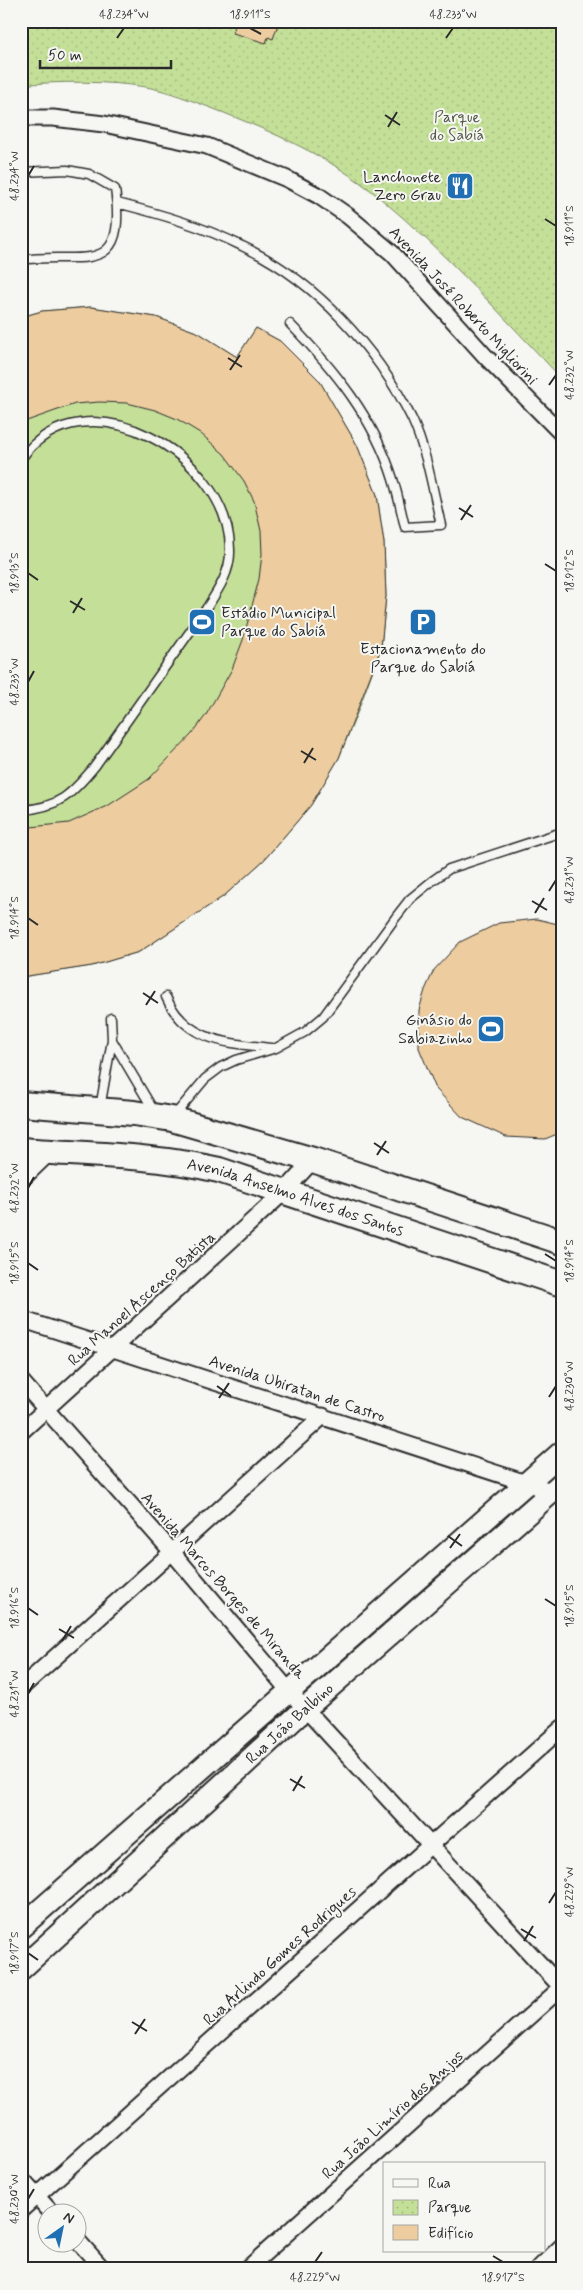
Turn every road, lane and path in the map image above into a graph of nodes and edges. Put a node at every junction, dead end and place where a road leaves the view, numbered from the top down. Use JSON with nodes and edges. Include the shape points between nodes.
{"nodes":[{"id":1,"x":21,"y":118,"type":"edge"},
{"id":2,"x":21,"y":172,"type":"edge"},
{"id":3,"x":117,"y":203,"type":"junction"},
{"id":4,"x":21,"y":260,"type":"edge"},
{"id":5,"x":290,"y":324,"type":"dead end"},
{"id":6,"x":562,"y":434,"type":"edge"},
{"id":7,"x":21,"y":460,"type":"edge"},
{"id":8,"x":21,"y":810,"type":"edge"},
{"id":9,"x":562,"y":832,"type":"edge"},
{"id":10,"x":166,"y":997,"type":"dead end"},
{"id":11,"x":110,"y":1018,"type":"dead end"},
{"id":12,"x":112,"y":1040,"type":"junction"},
{"id":13,"x":276,"y":1048,"type":"junction"},
{"id":14,"x":21,"y":1104,"type":"edge"},
{"id":15,"x":100,"y":1110,"type":"junction"},
{"id":16,"x":164,"y":1117,"type":"junction"},
{"id":17,"x":21,"y":1150,"type":"edge"},
{"id":18,"x":50,"y":1152,"type":"junction"},
{"id":19,"x":313,"y":1160,"type":"junction"},
{"id":20,"x":21,"y":1180,"type":"edge"},
{"id":21,"x":285,"y":1191,"type":"junction"},
{"id":22,"x":562,"y":1242,"type":"edge"},
{"id":23,"x":562,"y":1284,"type":"edge"},
{"id":24,"x":21,"y":1319,"type":"edge"},
{"id":25,"x":115,"y":1348,"type":"junction"},
{"id":26,"x":21,"y":1381,"type":"edge"},
{"id":27,"x":46,"y":1409,"type":"junction"},
{"id":28,"x":324,"y":1416,"type":"junction"},
{"id":29,"x":21,"y":1432,"type":"edge"},
{"id":30,"x":562,"y":1452,"type":"edge"},
{"id":31,"x":527,"y":1482,"type":"junction"},
{"id":32,"x":559,"y":1490,"type":"edge"},
{"id":33,"x":172,"y":1553,"type":"junction"},
{"id":34,"x":21,"y":1688,"type":"edge"},
{"id":35,"x":289,"y":1691,"type":"junction"},
{"id":36,"x":306,"y":1708,"type":"junction"},
{"id":37,"x":562,"y":1728,"type":"edge"},
{"id":38,"x":431,"y":1845,"type":"junction"},
{"id":39,"x":21,"y":1927,"type":"edge"},
{"id":40,"x":21,"y":1969,"type":"edge"},
{"id":41,"x":562,"y":1987,"type":"edge"},
{"id":42,"x":21,"y":2179,"type":"edge"},
{"id":43,"x":36,"y":2197,"type":"junction"},
{"id":44,"x":41,"y":2202,"type":"edge"},
{"id":45,"x":21,"y":2210,"type":"edge"},
{"id":46,"x":562,"y":2246,"type":"edge"},
{"id":47,"x":88,"y":2252,"type":"edge"},
{"id":48,"x":103,"y":2269,"type":"edge"},
{"id":49,"x":247,"y":2269,"type":"edge"},
{"id":50,"x":538,"y":2269,"type":"edge"}],
"edges":[{"from":1,"to":6,"type":"street","name":"Avenida José Roberto Migliorini","via":[[104,124],[207,146],[319,196],[392,253],[486,357]]},
{"from":2,"to":3,"type":"lane","via":[[67,170],[90,174],[115,189]]},
{"from":3,"to":4,"type":"lane","via":[[114,237],[101,255]]},
{"from":3,"to":5,"type":"lane","via":[[205,229],[244,246],[282,268],[318,297],[352,331],[389,378],[408,412],[428,468],[441,525],[405,527],[393,478],[368,424],[345,386]]},
{"from":7,"to":8,"type":"lane","via":[[38,440],[71,424],[92,422],[144,434],[192,465],[208,484],[225,519],[230,550],[221,584],[206,609],[80,785],[60,802]]},
{"from":9,"to":13,"type":"lane","via":[[449,870],[432,881],[396,916],[323,1017],[305,1032]]},
{"from":10,"to":13,"type":"lane","via":[[173,1012],[189,1028],[207,1037]]},
{"from":11,"to":12,"type":"lane"},
{"from":12,"to":15,"type":"lane"},
{"from":12,"to":16,"type":"lane"},
{"from":13,"to":16,"type":"lane","via":[[221,1067]]},
{"from":14,"to":15,"type":"main road"},
{"from":15,"to":16,"type":"main road"},
{"from":16,"to":19,"type":"main road"},
{"from":17,"to":18,"type":"main road","name":"Avenida Anselmo Alves dos Santos"},
{"from":18,"to":20,"type":"street"},
{"from":18,"to":21,"type":"main road","name":"Avenida Anselmo Alves dos Santos","via":[[185,1162]]},
{"from":19,"to":21,"type":"street","name":"Rua Manoel Ascenço Batista"},
{"from":19,"to":22,"type":"main road"},
{"from":21,"to":23,"type":"main road","name":"Avenida Anselmo Alves dos Santos"},
{"from":21,"to":25,"type":"street","name":"Rua Manoel Ascenço Batista"},
{"from":24,"to":25,"type":"street","name":"Avenida Ubiratan de Castro"},
{"from":25,"to":27,"type":"street","name":"Rua Manoel Ascenço Batista"},
{"from":25,"to":28,"type":"street","name":"Avenida Ubiratan de Castro"},
{"from":26,"to":27,"type":"street","name":"Avenida Marcos Borges de Miranda"},
{"from":27,"to":29,"type":"street","name":"Rua Manoel Ascenço Batista"},
{"from":27,"to":33,"type":"street","name":"Avenida Marcos Borges de Miranda"},
{"from":28,"to":31,"type":"street","name":"Avenida Ubiratan de Castro"},
{"from":28,"to":33,"type":"street"},
{"from":30,"to":31,"type":"main road","name":"Rua João Balbino"},
{"from":31,"to":32,"type":"street","name":"Avenida Ubiratan de Castro"},
{"from":31,"to":35,"type":"main road","name":"Rua João Balbino"},
{"from":32,"to":36,"type":"main road","name":"Rua João Balbino"},
{"from":33,"to":34,"type":"street"},
{"from":33,"to":35,"type":"street","name":"Avenida Marcos Borges de Miranda"},
{"from":35,"to":36,"type":"street","name":"Avenida Marcos Borges de Miranda"},
{"from":35,"to":39,"type":"main road","name":"Rua João Balbino"},
{"from":36,"to":38,"type":"street","name":"Avenida Marcos Borges de Miranda"},
{"from":36,"to":40,"type":"main road","name":"Rua João Balbino"},
{"from":37,"to":38,"type":"street","name":"Rua Arlindo Gomes Rodrigues"},
{"from":38,"to":41,"type":"street","name":"Avenida Marcos Borges de Miranda"},
{"from":38,"to":43,"type":"street","name":"Rua Arlindo Gomes Rodrigues"},
{"from":41,"to":49,"type":"street","name":"Rua João Limírio dos Anjos"},
{"from":42,"to":43,"type":"street"},
{"from":43,"to":44,"type":"street"},
{"from":43,"to":45,"type":"street","name":"Rua Arlindo Gomes Rodrigues"},
{"from":46,"to":50,"type":"street"},
{"from":47,"to":48,"type":"street"}]}
